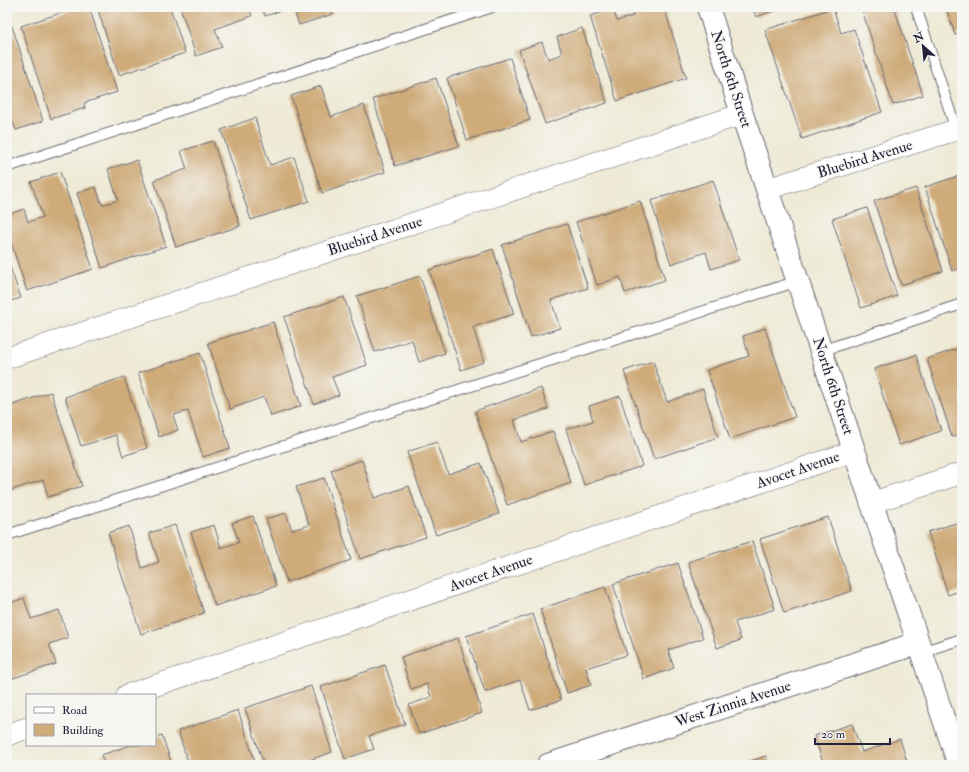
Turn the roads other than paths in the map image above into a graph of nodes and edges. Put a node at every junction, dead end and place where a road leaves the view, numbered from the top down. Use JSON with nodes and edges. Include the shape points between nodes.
{"nodes":[{"id":1,"x":492,"y":7,"type":"edge"},
{"id":2,"x":708,"y":7,"type":"edge"},
{"id":3,"x":916,"y":7,"type":"edge"},
{"id":4,"x":742,"y":114,"type":"junction"},
{"id":5,"x":959,"y":130,"type":"edge"},
{"id":6,"x":7,"y":167,"type":"edge"},
{"id":7,"x":767,"y":189,"type":"junction"},
{"id":8,"x":798,"y":281,"type":"junction"},
{"id":9,"x":962,"y":304,"type":"edge"},
{"id":10,"x":821,"y":350,"type":"junction"},
{"id":11,"x":7,"y":358,"type":"edge"},
{"id":12,"x":854,"y":451,"type":"junction"},
{"id":13,"x":962,"y":473,"type":"edge"},
{"id":14,"x":871,"y":503,"type":"junction"},
{"id":15,"x":7,"y":535,"type":"edge"},
{"id":16,"x":962,"y":639,"type":"edge"},
{"id":17,"x":920,"y":648,"type":"junction"},
{"id":18,"x":130,"y":694,"type":"edge"},
{"id":19,"x":26,"y":728,"type":"edge"},
{"id":20,"x":7,"y":735,"type":"edge"},
{"id":21,"x":548,"y":765,"type":"edge"},
{"id":22,"x":959,"y":765,"type":"edge"}],
"edges":[{"from":1,"to":6,"type":"lane"},
{"from":2,"to":4,"type":"street","name":"North 6th Street"},
{"from":3,"to":5,"type":"lane"},
{"from":4,"to":7,"type":"street","name":"North 6th Street"},
{"from":4,"to":11,"type":"street","name":"Bluebird Avenue"},
{"from":5,"to":7,"type":"street","name":"Bluebird Avenue"},
{"from":7,"to":8,"type":"street","name":"North 6th Street"},
{"from":8,"to":10,"type":"street","name":"North 6th Street"},
{"from":8,"to":15,"type":"lane"},
{"from":9,"to":10,"type":"lane"},
{"from":10,"to":12,"type":"street","name":"North 6th Street"},
{"from":12,"to":14,"type":"street","name":"North 6th Street"},
{"from":12,"to":18,"type":"street","name":"Avocet Avenue"},
{"from":13,"to":14,"type":"street"},
{"from":14,"to":17,"type":"street","name":"North 6th Street"},
{"from":16,"to":17,"type":"lane"},
{"from":17,"to":21,"type":"street","name":"West Zinnia Avenue"},
{"from":17,"to":22,"type":"street","name":"North 6th Street"},
{"from":19,"to":20,"type":"street"}]}
